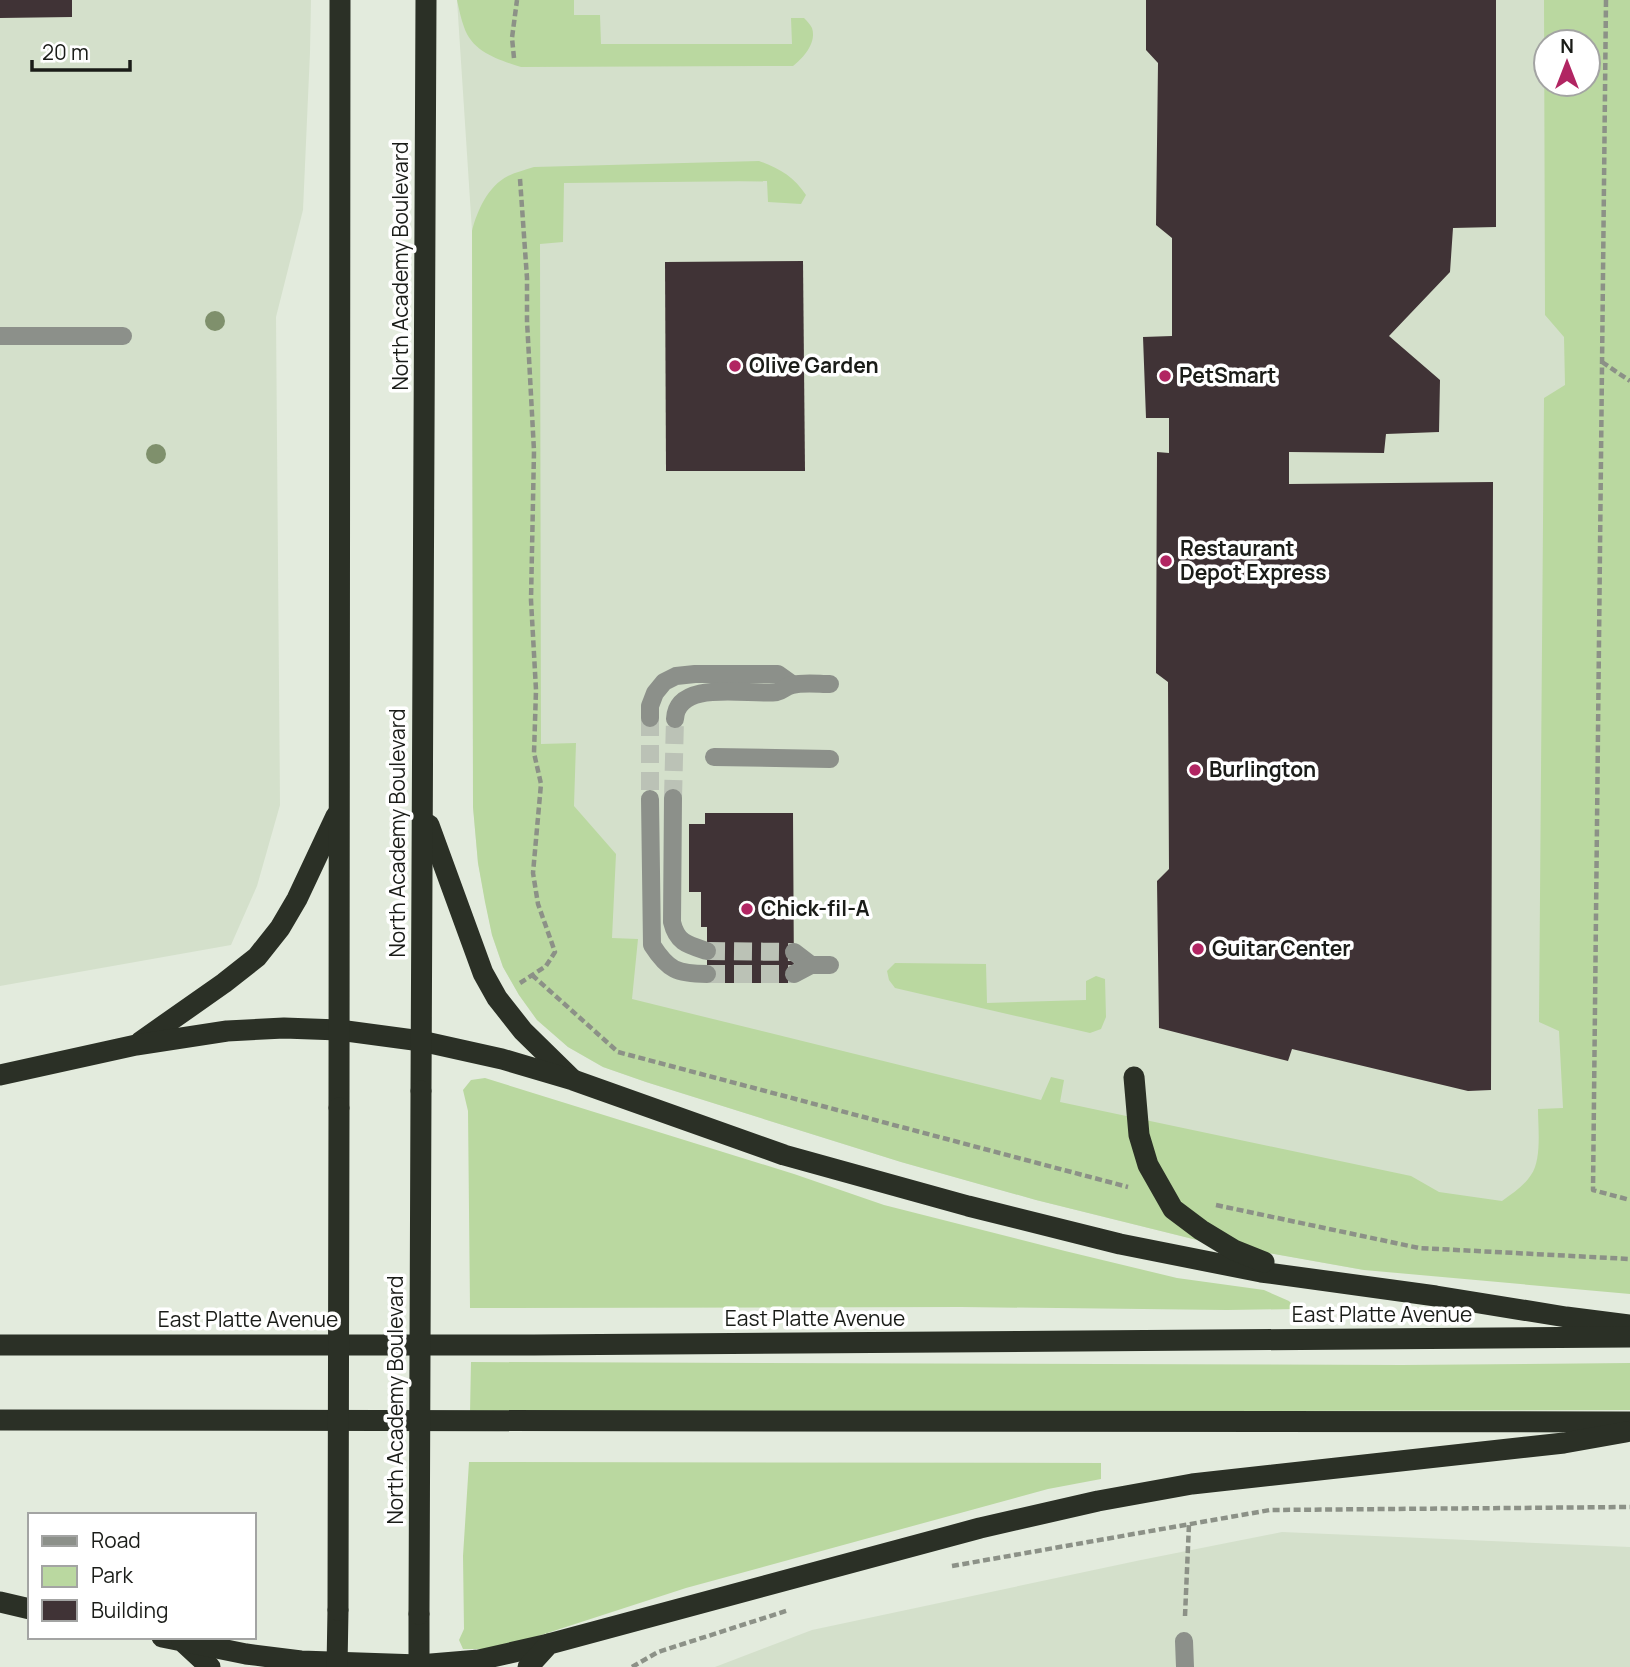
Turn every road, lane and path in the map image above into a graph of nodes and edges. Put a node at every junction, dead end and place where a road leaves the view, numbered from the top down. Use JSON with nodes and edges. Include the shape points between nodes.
{"nodes":[{"id":1,"x":340,"y":0,"type":"edge"},
{"id":2,"x":426,"y":0,"type":"edge"},
{"id":3,"x":517,"y":0,"type":"edge"},
{"id":4,"x":1606,"y":0,"type":"edge"},
{"id":5,"x":513,"y":58,"type":"dead end"},
{"id":6,"x":520,"y":179,"type":"dead end"},
{"id":7,"x":0,"y":336,"type":"edge"},
{"id":8,"x":123,"y":336,"type":"dead end"},
{"id":9,"x":1602,"y":362,"type":"junction"},
{"id":10,"x":1630,"y":381,"type":"edge"},
{"id":11,"x":792,"y":684,"type":"junction"},
{"id":12,"x":830,"y":684,"type":"dead end"},
{"id":13,"x":650,"y":718,"type":"tunnel mouth"},
{"id":14,"x":675,"y":719,"type":"tunnel mouth"},
{"id":15,"x":714,"y":757,"type":"dead end"},
{"id":16,"x":830,"y":759,"type":"dead end"},
{"id":17,"x":673,"y":798,"type":"tunnel mouth"},
{"id":18,"x":650,"y":799,"type":"tunnel mouth"},
{"id":19,"x":339,"y":807,"type":"junction"},
{"id":20,"x":423,"y":811,"type":"junction"},
{"id":21,"x":707,"y":951,"type":"tunnel mouth"},
{"id":22,"x":794,"y":952,"type":"tunnel mouth"},
{"id":23,"x":811,"y":965,"type":"junction"},
{"id":24,"x":830,"y":965,"type":"dead end"},
{"id":25,"x":707,"y":974,"type":"tunnel mouth"},
{"id":26,"x":794,"y":974,"type":"tunnel mouth"},
{"id":27,"x":532,"y":975,"type":"junction"},
{"id":28,"x":517,"y":985,"type":"dead end"},
{"id":29,"x":339,"y":1030,"type":"junction"},
{"id":30,"x":421,"y":1041,"type":"junction"},
{"id":31,"x":135,"y":1045,"type":"junction"},
{"id":32,"x":0,"y":1075,"type":"edge"},
{"id":33,"x":1134,"y":1077,"type":"dead end"},
{"id":34,"x":573,"y":1080,"type":"junction"},
{"id":35,"x":1163,"y":1195,"type":"junction"},
{"id":36,"x":1630,"y":1200,"type":"edge"},
{"id":37,"x":1630,"y":1259,"type":"edge"},
{"id":38,"x":1302,"y":1277,"type":"junction"},
{"id":39,"x":1630,"y":1325,"type":"edge"},
{"id":40,"x":1630,"y":1338,"type":"edge"},
{"id":41,"x":0,"y":1345,"type":"edge"},
{"id":42,"x":0,"y":1420,"type":"edge"},
{"id":43,"x":1630,"y":1422,"type":"edge"},
{"id":44,"x":1630,"y":1431,"type":"edge"},
{"id":45,"x":1630,"y":1507,"type":"edge"},
{"id":46,"x":1189,"y":1524,"type":"junction"},
{"id":47,"x":948,"y":1567,"type":"dead end"},
{"id":48,"x":0,"y":1602,"type":"edge"},
{"id":49,"x":28,"y":1609,"type":"edge"},
{"id":50,"x":789,"y":1610,"type":"dead end"},
{"id":51,"x":172,"y":1639,"type":"edge"},
{"id":52,"x":1184,"y":1641,"type":"joint"},
{"id":53,"x":550,"y":1644,"type":"junction"},
{"id":54,"x":337,"y":1665,"type":"edge"},
{"id":55,"x":419,"y":1666,"type":"edge"},
{"id":56,"x":210,"y":1667,"type":"edge"},
{"id":57,"x":528,"y":1667,"type":"edge"},
{"id":58,"x":632,"y":1667,"type":"edge"},
{"id":59,"x":1185,"y":1667,"type":"edge"}],
"edges":[{"from":1,"to":19,"type":"highway"},
{"from":2,"to":20,"type":"highway","name":"North Academy Boulevard"},
{"from":3,"to":5,"type":"path"},
{"from":4,"to":9,"type":"path"},
{"from":6,"to":27,"type":"path","via":[[534,451],[534,753],[541,784],[533,873],[555,952],[547,966]]},
{"from":7,"to":8,"type":"lane"},
{"from":9,"to":10,"type":"path"},
{"from":9,"to":36,"type":"path","via":[[1593,1190]]},
{"from":11,"to":12,"type":"lane"},
{"from":11,"to":13,"type":"lane","via":[[778,674],[676,676],[655,693]]},
{"from":11,"to":14,"type":"lane","via":[[778,692],[690,696],[682,701]]},
{"from":15,"to":16,"type":"lane"},
{"from":17,"to":21,"type":"lane","via":[[672,922],[685,944]]},
{"from":18,"to":25,"type":"lane","via":[[652,945],[674,970]]},
{"from":19,"to":29,"type":"highway"},
{"from":19,"to":31,"type":"highway","via":[[297,899],[257,957]]},
{"from":20,"to":30,"type":"highway","name":"North Academy Boulevard"},
{"from":20,"to":34,"type":"highway","via":[[483,973],[523,1031]]},
{"from":22,"to":23,"type":"lane"},
{"from":23,"to":24,"type":"lane"},
{"from":23,"to":26,"type":"lane"},
{"from":27,"to":28,"type":"path"},
{"from":27,"to":35,"type":"path","via":[[618,1052]]},
{"from":29,"to":30,"type":"highway"},
{"from":29,"to":31,"type":"highway","via":[[228,1031]]},
{"from":29,"to":54,"type":"highway","bridge":true},
{"from":30,"to":34,"type":"highway"},
{"from":30,"to":55,"type":"highway","name":"North Academy Boulevard","bridge":true},
{"from":31,"to":32,"type":"highway"},
{"from":33,"to":35,"type":"highway","via":[[1139,1135]]},
{"from":34,"to":38,"type":"highway","via":[[784,1155],[968,1206],[1120,1244]]},
{"from":35,"to":37,"type":"path","via":[[1419,1248]]},
{"from":35,"to":38,"type":"highway","via":[[1173,1209],[1234,1250]]},
{"from":38,"to":39,"type":"highway"},
{"from":40,"to":41,"type":"highway","name":"East Platte Avenue"},
{"from":42,"to":43,"type":"highway"},
{"from":44,"to":53,"type":"highway","via":[[1564,1443],[1192,1484],[1098,1501],[980,1528]]},
{"from":45,"to":46,"type":"path","via":[[1269,1510]]},
{"from":46,"to":47,"type":"path"},
{"from":46,"to":52,"type":"path"},
{"from":48,"to":49,"type":"highway"},
{"from":50,"to":58,"type":"path","via":[[658,1652]]},
{"from":51,"to":54,"type":"highway"},
{"from":51,"to":56,"type":"highway"},
{"from":52,"to":59,"type":"lane"},
{"from":53,"to":55,"type":"highway","via":[[479,1660]]},
{"from":53,"to":57,"type":"highway"},
{"from":54,"to":55,"type":"highway"}]}
